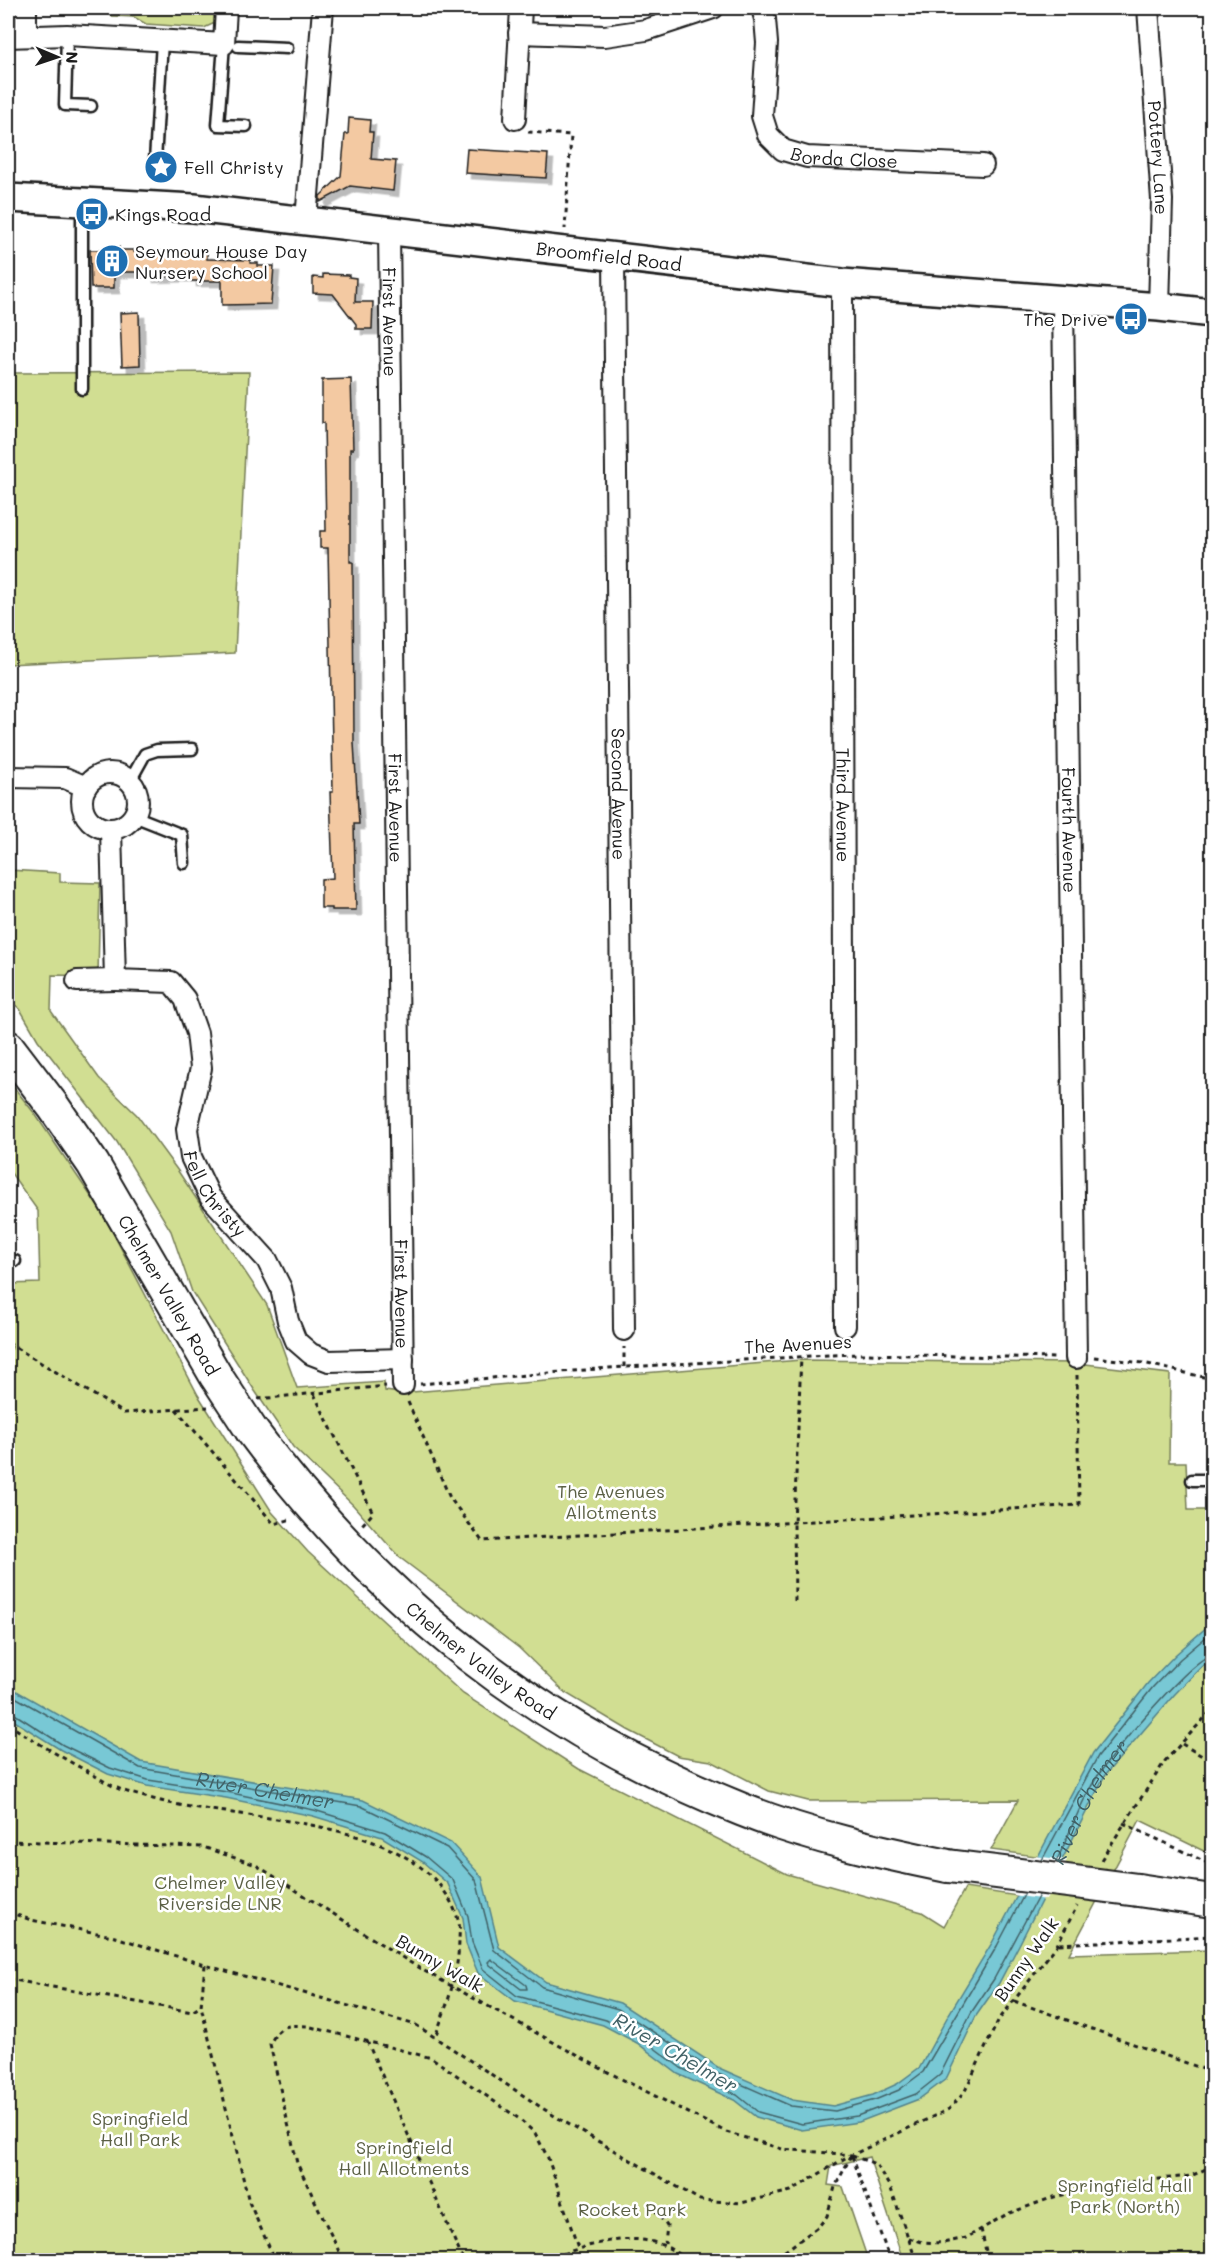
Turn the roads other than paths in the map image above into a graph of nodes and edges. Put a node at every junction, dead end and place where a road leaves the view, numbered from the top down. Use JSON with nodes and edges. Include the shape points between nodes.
{"nodes":[{"id":1,"x":26,"y":8,"type":"edge"},
{"id":2,"x":226,"y":8,"type":"edge"},
{"id":3,"x":323,"y":8,"type":"edge"},
{"id":4,"x":521,"y":8,"type":"edge"},
{"id":5,"x":713,"y":8,"type":"edge"},
{"id":6,"x":762,"y":8,"type":"edge"},
{"id":7,"x":1148,"y":8,"type":"edge"},
{"id":8,"x":519,"y":33,"type":"junction"},
{"id":9,"x":66,"y":35,"type":"junction"},
{"id":10,"x":17,"y":36,"type":"edge"},
{"id":11,"x":162,"y":41,"type":"junction"},
{"id":12,"x":231,"y":45,"type":"junction"},
{"id":13,"x":287,"y":48,"type":"dead end"},
{"id":14,"x":91,"y":106,"type":"dead end"},
{"id":15,"x":515,"y":119,"type":"road end"},
{"id":16,"x":246,"y":126,"type":"dead end"},
{"id":17,"x":155,"y":162,"type":"dead end"},
{"id":18,"x":983,"y":165,"type":"dead end"},
{"id":19,"x":8,"y":198,"type":"edge"},
{"id":20,"x":82,"y":201,"type":"junction"},
{"id":21,"x":306,"y":220,"type":"junction"},
{"id":22,"x":389,"y":230,"type":"junction"},
{"id":23,"x":614,"y":257,"type":"junction"},
{"id":24,"x":842,"y":283,"type":"junction"},
{"id":25,"x":1063,"y":300,"type":"junction"},
{"id":26,"x":1159,"y":307,"type":"junction"},
{"id":27,"x":1212,"y":314,"type":"edge"},
{"id":28,"x":82,"y":389,"type":"dead end"},
{"id":29,"x":192,"y":749,"type":"dead end"},
{"id":30,"x":8,"y":777,"type":"edge"},
{"id":31,"x":130,"y":781,"type":"junction"},
{"id":32,"x":86,"y":787,"type":"junction"},
{"id":33,"x":134,"y":816,"type":"junction"},
{"id":34,"x":111,"y":829,"type":"junction"},
{"id":35,"x":183,"y":863,"type":"dead end"},
{"id":36,"x":115,"y":980,"type":"junction"},
{"id":37,"x":77,"y":981,"type":"dead end"},
{"id":38,"x":8,"y":1047,"type":"edge"},
{"id":39,"x":845,"y":1326,"type":"dead end"},
{"id":40,"x":624,"y":1330,"type":"dead end"},
{"id":41,"x":1076,"y":1358,"type":"road end"},
{"id":42,"x":403,"y":1359,"type":"junction"},
{"id":43,"x":394,"y":1386,"type":"road end"},
{"id":44,"x":1192,"y":1480,"type":"dead end"},
{"id":45,"x":1212,"y":1480,"type":"edge"},
{"id":46,"x":1212,"y":1901,"type":"edge"}],
"edges":[{"from":1,"to":10,"type":"street"},
{"from":2,"to":12,"type":"street"},
{"from":3,"to":21,"type":"street"},
{"from":4,"to":8,"type":"street"},
{"from":5,"to":8,"type":"street","via":[[646,30],[605,36]]},
{"from":6,"to":18,"type":"street","name":"Borda Close","via":[[767,43],[762,116],[768,135],[783,150],[807,157]]},
{"from":7,"to":26,"type":"street","name":"Pottery Lane","via":[[1161,200]]},
{"from":8,"to":15,"type":"street"},
{"from":9,"to":10,"type":"street"},
{"from":9,"to":11,"type":"street"},
{"from":9,"to":14,"type":"lane","via":[[65,105]]},
{"from":11,"to":12,"type":"street"},
{"from":11,"to":17,"type":"lane"},
{"from":12,"to":13,"type":"lane"},
{"from":12,"to":16,"type":"lane","via":[[218,125]]},
{"from":19,"to":20,"type":"main road","name":"Broomfield Road"},
{"from":20,"to":21,"type":"main road","name":"Broomfield Road"},
{"from":20,"to":28,"type":"lane"},
{"from":21,"to":22,"type":"main road","name":"Broomfield Road"},
{"from":22,"to":23,"type":"main road","name":"Broomfield Road"},
{"from":22,"to":42,"type":"street","name":"First Avenue"},
{"from":23,"to":24,"type":"main road","name":"Broomfield Road"},
{"from":23,"to":40,"type":"street","name":"Second Avenue"},
{"from":24,"to":25,"type":"main road","name":"Broomfield Road"},
{"from":24,"to":39,"type":"street","name":"Third Avenue"},
{"from":25,"to":26,"type":"main road","name":"Broomfield Road"},
{"from":25,"to":41,"type":"street","name":"Fourth Avenue"},
{"from":26,"to":27,"type":"main road","name":"Broomfield Road"},
{"from":29,"to":31,"type":"lane","via":[[145,754]]},
{"from":30,"to":32,"type":"street","via":[[66,778]]},
{"from":31,"to":32,"type":"street","via":[[106,773]]},
{"from":31,"to":33,"type":"street","via":[[138,798]]},
{"from":32,"to":34,"type":"street","via":[[86,815],[93,823]]},
{"from":33,"to":34,"type":"street","via":[[128,823]]},
{"from":33,"to":35,"type":"lane","via":[[182,835]]},
{"from":34,"to":36,"type":"street"},
{"from":36,"to":37,"type":"street","name":"Fell Christy"},
{"from":36,"to":42,"type":"street","name":"Fell Christy","via":[[171,982],[185,999],[197,1033],[201,1068],[187,1129],[190,1158],[210,1197],[267,1260],[281,1288],[296,1341],[311,1354],[329,1361]]},
{"from":38,"to":46,"type":"main road","name":"Chelmer Valley Road","bridge":true,"via":[[93,1164],[216,1391],[250,1416],[316,1512],[386,1586],[451,1643],[532,1701],[594,1740],[662,1775],[744,1810],[843,1841],[948,1866]]},
{"from":42,"to":43,"type":"street","name":"First Avenue"},
{"from":44,"to":45,"type":"lane"}]}
